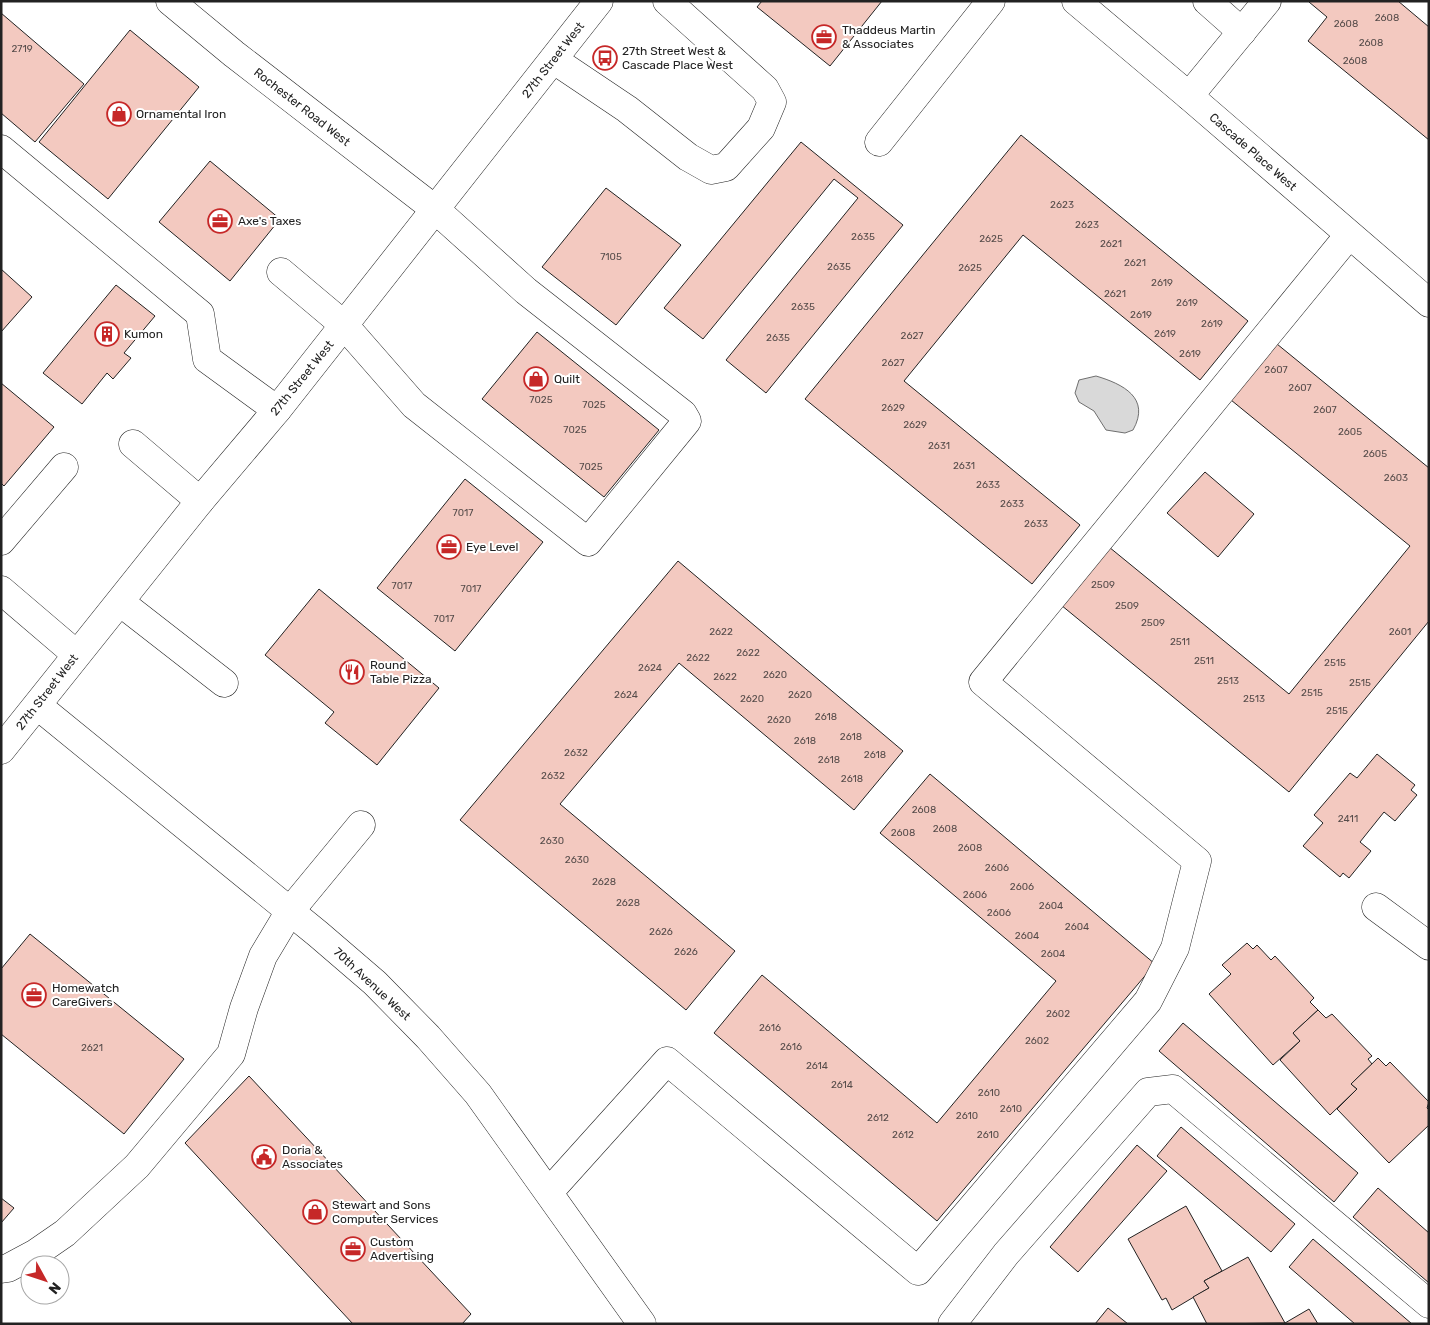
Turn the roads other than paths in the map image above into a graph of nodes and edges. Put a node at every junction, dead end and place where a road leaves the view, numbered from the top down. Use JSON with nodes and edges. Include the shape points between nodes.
{"nodes":[{"id":1,"x":170,"y":1,"type":"edge"},
{"id":2,"x":599,"y":1,"type":"edge"},
{"id":3,"x":667,"y":1,"type":"edge"},
{"id":4,"x":991,"y":1,"type":"edge"},
{"id":5,"x":1076,"y":1,"type":"edge"},
{"id":6,"x":1207,"y":1,"type":"edge"},
{"id":7,"x":1268,"y":1,"type":"edge"},
{"id":8,"x":1242,"y":32,"type":"junction"},
{"id":9,"x":554,"y":60,"type":"junction"},
{"id":10,"x":1189,"y":96,"type":"junction"},
{"id":11,"x":879,"y":142,"type":"dead end"},
{"id":12,"x":1,"y":149,"type":"edge"},
{"id":13,"x":436,"y":210,"type":"junction"},
{"id":14,"x":1349,"y":235,"type":"junction"},
{"id":15,"x":281,"y":272,"type":"dead end"},
{"id":16,"x":1429,"y":303,"type":"edge"},
{"id":17,"x":344,"y":326,"type":"junction"},
{"id":18,"x":277,"y":410,"type":"junction"},
{"id":19,"x":133,"y":444,"type":"dead end"},
{"id":20,"x":64,"y":466,"type":"dead end"},
{"id":21,"x":200,"y":501,"type":"junction"},
{"id":22,"x":1,"y":541,"type":"edge"},
{"id":23,"x":1,"y":590,"type":"edge"},
{"id":24,"x":120,"y":602,"type":"junction"},
{"id":25,"x":76,"y":654,"type":"junction"},
{"id":26,"x":224,"y":683,"type":"dead end"},
{"id":27,"x":38,"y":706,"type":"junction"},
{"id":28,"x":1,"y":750,"type":"edge"},
{"id":29,"x":361,"y":825,"type":"dead end"},
{"id":30,"x":1376,"y":907,"type":"dead end"},
{"id":31,"x":290,"y":911,"type":"junction"},
{"id":32,"x":1429,"y":946,"type":"edge"},
{"id":33,"x":549,"y":1192,"type":"junction"},
{"id":34,"x":1,"y":1269,"type":"edge"},
{"id":35,"x":1429,"y":1304,"type":"edge"},
{"id":36,"x":637,"y":1322,"type":"edge"},
{"id":37,"x":952,"y":1324,"type":"edge"}],
"edges":[{"from":1,"to":13,"type":"street","name":"Rochester Road West"},
{"from":2,"to":9,"type":"street","name":"27th Street West"},
{"from":3,"to":9,"type":"street","via":[[765,89],[772,102],[762,128],[726,167],[711,170],[688,157],[627,109]]},
{"from":4,"to":11,"type":"street"},
{"from":5,"to":10,"type":"street","name":"Cascade Place West"},
{"from":6,"to":8,"type":"street"},
{"from":7,"to":8,"type":"street"},
{"from":8,"to":10,"type":"street"},
{"from":9,"to":13,"type":"street","name":"27th Street West"},
{"from":10,"to":14,"type":"street","name":"Cascade Place West"},
{"from":12,"to":18,"type":"street","via":[[200,314],[207,359]]},
{"from":13,"to":17,"type":"street","name":"27th Street West"},
{"from":13,"to":17,"type":"street","name":"Rochester Road West","via":[[526,291],[683,414],[687,421],[588,542],[414,404]]},
{"from":14,"to":16,"type":"street","name":"Cascade Place West"},
{"from":14,"to":33,"type":"street","via":[[983,682],[1196,861],[1175,948],[1148,1001],[918,1271],[668,1061]]},
{"from":15,"to":17,"type":"street"},
{"from":17,"to":18,"type":"street","name":"27th Street West"},
{"from":18,"to":21,"type":"street","name":"27th Street West"},
{"from":19,"to":21,"type":"street"},
{"from":20,"to":22,"type":"street"},
{"from":21,"to":24,"type":"street","name":"27th Street West"},
{"from":23,"to":25,"type":"street"},
{"from":24,"to":25,"type":"street","name":"27th Street West"},
{"from":24,"to":26,"type":"street"},
{"from":25,"to":27,"type":"street","name":"27th Street West"},
{"from":27,"to":28,"type":"street","name":"27th Street West"},
{"from":27,"to":31,"type":"street","name":"70th Avenue West"},
{"from":29,"to":31,"type":"street"},
{"from":30,"to":32,"type":"street"},
{"from":31,"to":33,"type":"street","name":"70th Avenue West","via":[[375,983],[428,1037],[478,1094]]},
{"from":31,"to":34,"type":"street","via":[[263,956],[231,1054],[137,1166],[65,1233],[36,1253]]},
{"from":33,"to":36,"type":"street","name":"70th Avenue West"},
{"from":35,"to":37,"type":"street","via":[[1173,1089],[1148,1092],[1006,1254]]}]}
